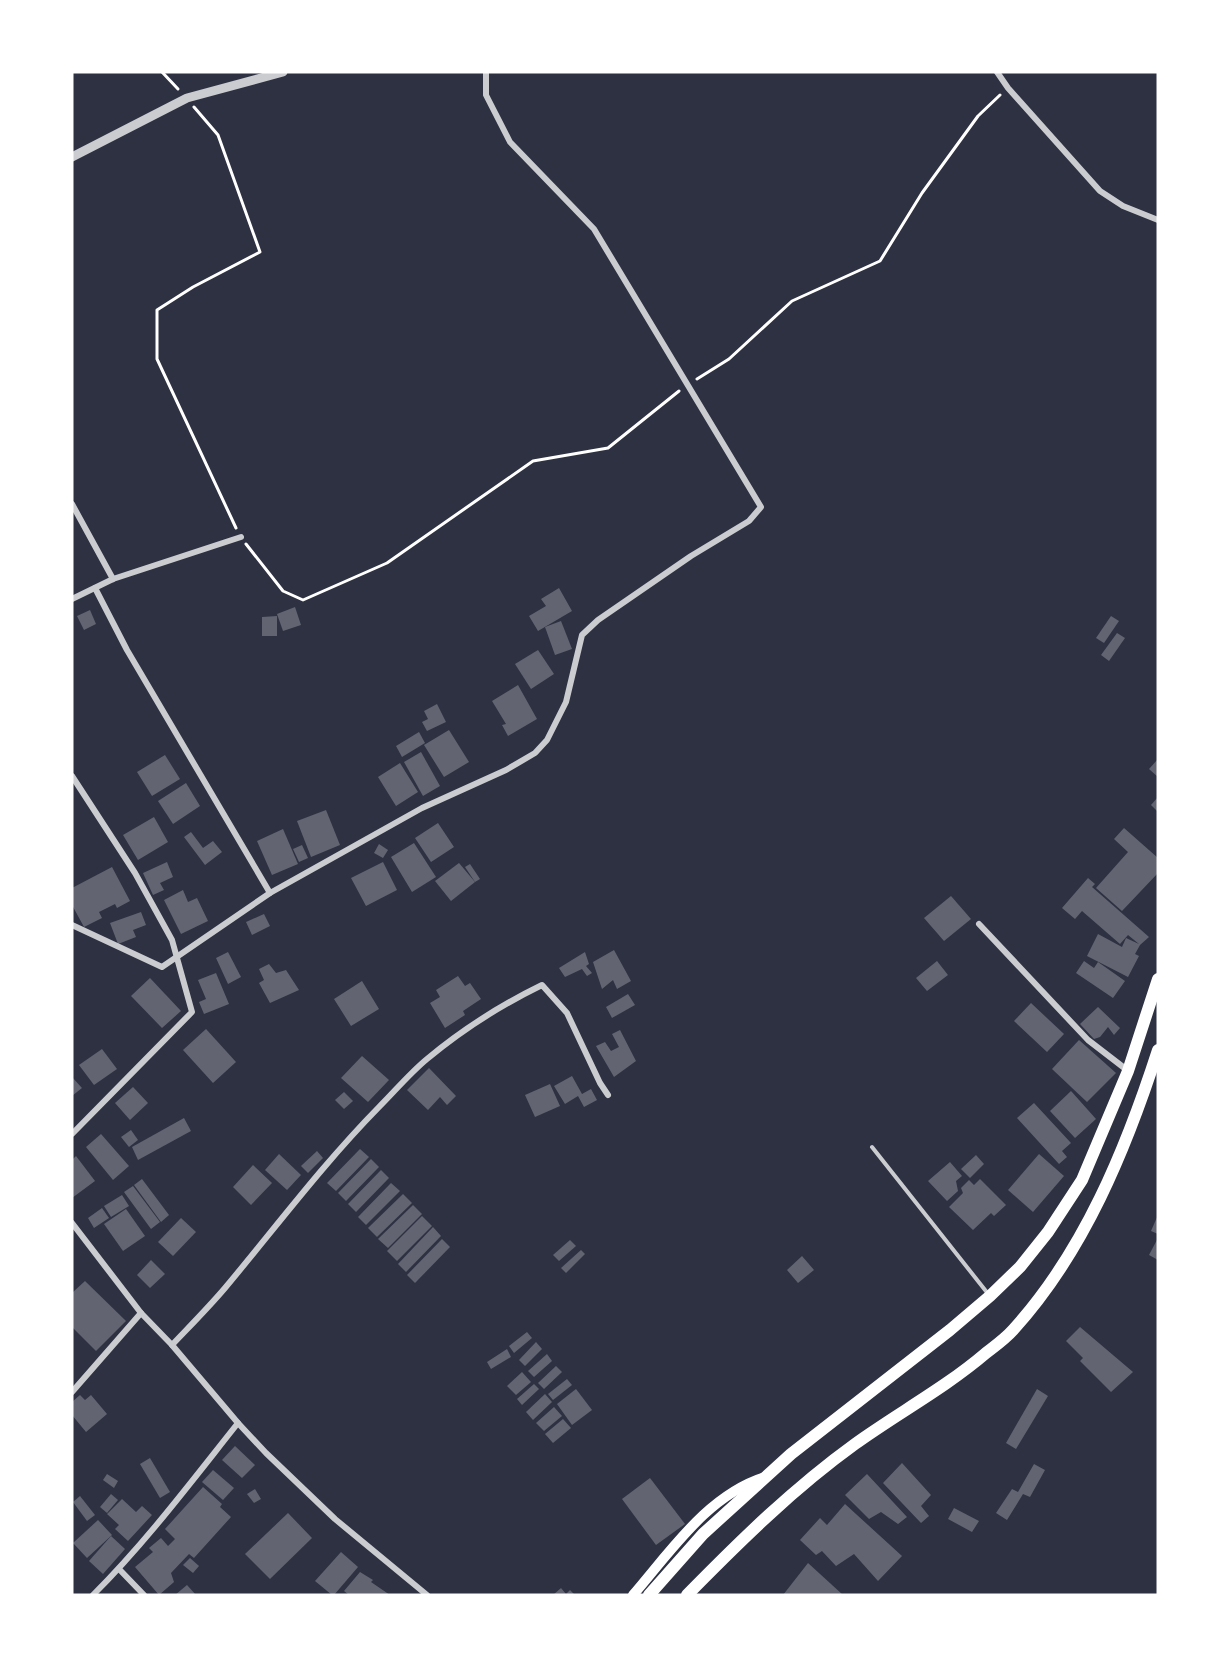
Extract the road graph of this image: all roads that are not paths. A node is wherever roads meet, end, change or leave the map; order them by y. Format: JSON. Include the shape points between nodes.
{"nodes":[{"id":1,"x":283,"y":72,"type":"edge"},
{"id":2,"x":486,"y":72,"type":"edge"},
{"id":3,"x":997,"y":72,"type":"edge"},
{"id":4,"x":72,"y":157,"type":"edge"},
{"id":5,"x":1158,"y":220,"type":"edge"},
{"id":6,"x":72,"y":504,"type":"edge"},
{"id":7,"x":241,"y":537,"type":"road end"},
{"id":8,"x":113,"y":579,"type":"junction"},
{"id":9,"x":95,"y":588,"type":"junction"},
{"id":10,"x":72,"y":599,"type":"edge"},
{"id":11,"x":72,"y":776,"type":"edge"},
{"id":12,"x":270,"y":893,"type":"junction"},
{"id":13,"x":979,"y":924,"type":"dead end"},
{"id":14,"x":72,"y":925,"type":"edge"},
{"id":15,"x":178,"y":957,"type":"junction"},
{"id":16,"x":1158,"y":979,"type":"edge"},
{"id":17,"x":1158,"y":1050,"type":"edge"},
{"id":18,"x":1128,"y":1071,"type":"junction"},
{"id":19,"x":608,"y":1095,"type":"dead end"},
{"id":20,"x":72,"y":1134,"type":"edge"},
{"id":21,"x":872,"y":1147,"type":"dead end"},
{"id":22,"x":72,"y":1223,"type":"edge"},
{"id":23,"x":990,"y":1296,"type":"junction"},
{"id":24,"x":141,"y":1313,"type":"junction"},
{"id":25,"x":172,"y":1345,"type":"junction"},
{"id":26,"x":72,"y":1392,"type":"edge"},
{"id":27,"x":238,"y":1423,"type":"junction"},
{"id":28,"x":765,"y":1477,"type":"junction"},
{"id":29,"x":119,"y":1569,"type":"junction"},
{"id":30,"x":93,"y":1595,"type":"edge"},
{"id":31,"x":144,"y":1595,"type":"edge"},
{"id":32,"x":427,"y":1595,"type":"edge"},
{"id":33,"x":633,"y":1595,"type":"edge"},
{"id":34,"x":649,"y":1595,"type":"edge"},
{"id":35,"x":687,"y":1595,"type":"edge"}],
"edges":[{"from":1,"to":4,"type":"street","via":[[187,98]]},
{"from":2,"to":12,"type":"street","via":[[486,95],[510,142],[594,229],[761,507],[748,521],[682,562],[582,635],[567,702],[547,740],[535,753],[422,808]]},
{"from":3,"to":5,"type":"street","via":[[1100,190],[1123,206]]},
{"from":6,"to":8,"type":"street"},
{"from":7,"to":8,"type":"street"},
{"from":8,"to":9,"type":"street"},
{"from":9,"to":10,"type":"street"},
{"from":9,"to":12,"type":"street","via":[[127,650]]},
{"from":11,"to":15,"type":"street","via":[[135,873]]},
{"from":12,"to":15,"type":"street"},
{"from":13,"to":18,"type":"street","via":[[1088,1040]]},
{"from":14,"to":15,"type":"street","via":[[162,968]]},
{"from":15,"to":20,"type":"street","via":[[192,1012]]},
{"from":16,"to":18,"type":"highway"},
{"from":17,"to":35,"type":"highway","via":[[1108,1181],[1080,1239],[1045,1292],[1012,1332],[972,1365],[806,1480]]},
{"from":18,"to":23,"type":"highway","via":[[1082,1180],[1048,1232]]},
{"from":19,"to":25,"type":"street","via":[[567,1013],[542,985],[510,1001],[426,1060],[366,1120]]},
{"from":21,"to":23,"type":"lane"},
{"from":22,"to":24,"type":"street"},
{"from":23,"to":28,"type":"highway"},
{"from":24,"to":25,"type":"street"},
{"from":24,"to":26,"type":"street"},
{"from":25,"to":27,"type":"street"},
{"from":27,"to":29,"type":"street"},
{"from":27,"to":32,"type":"street","via":[[335,1519]]},
{"from":28,"to":33,"type":"main road","via":[[729,1493],[690,1529]]},
{"from":28,"to":34,"type":"highway","via":[[703,1534]]},
{"from":29,"to":30,"type":"street"},
{"from":29,"to":31,"type":"street"}]}
